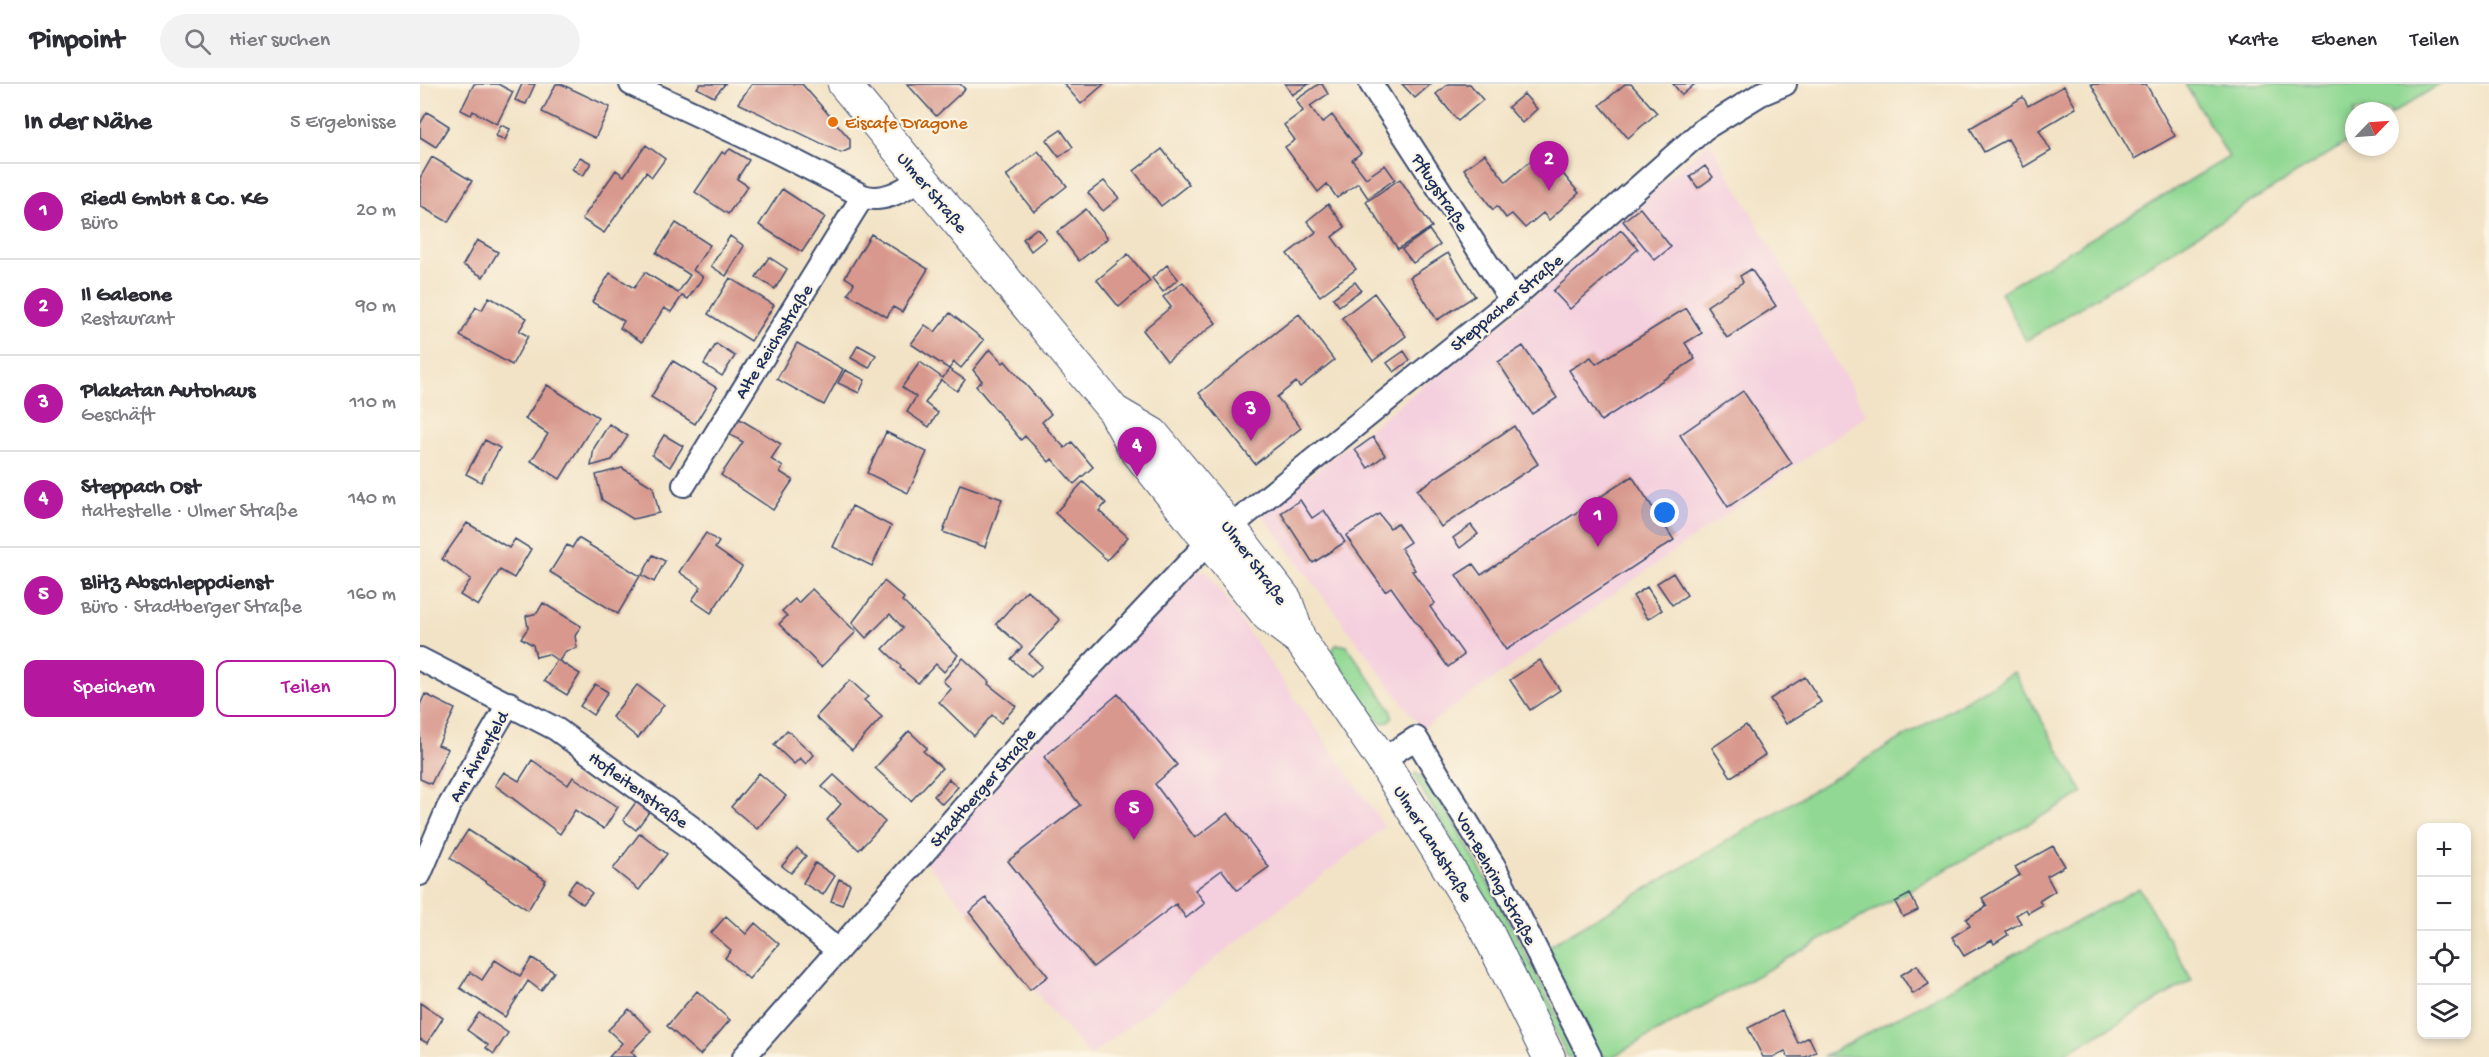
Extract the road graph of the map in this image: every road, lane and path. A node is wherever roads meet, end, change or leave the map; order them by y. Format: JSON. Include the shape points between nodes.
{"nodes":[{"id":1,"x":631,"y":84,"type":"edge"},
{"id":2,"x":844,"y":84,"type":"edge"},
{"id":3,"x":1371,"y":84,"type":"edge"},
{"id":4,"x":1785,"y":84,"type":"edge"},
{"id":5,"x":1758,"y":89,"type":"edge"},
{"id":6,"x":921,"y":179,"type":"junction"},
{"id":7,"x":863,"y":196,"type":"junction"},
{"id":8,"x":1511,"y":300,"type":"junction"},
{"id":9,"x":684,"y":485,"type":"dead end"},
{"id":10,"x":1220,"y":535,"type":"junction"},
{"id":11,"x":1300,"y":640,"type":"joint"},
{"id":12,"x":420,"y":659,"type":"edge"},
{"id":13,"x":509,"y":703,"type":"junction"},
{"id":14,"x":1382,"y":760,"type":"junction"},
{"id":15,"x":420,"y":874,"type":"edge"},
{"id":16,"x":837,"y":950,"type":"junction"},
{"id":17,"x":744,"y":1057,"type":"edge"},
{"id":18,"x":1549,"y":1057,"type":"edge"},
{"id":19,"x":1590,"y":1057,"type":"edge"}],
"edges":[{"from":1,"to":7,"type":"street"},
{"from":2,"to":6,"type":"street","name":"Ulmer Straße"},
{"from":3,"to":8,"type":"street","name":"Pflugstraße"},
{"from":4,"to":5,"type":"street","name":"Steppacher Straße"},
{"from":5,"to":8,"type":"street","name":"Steppacher Straße","via":[[1704,129]]},
{"from":6,"to":7,"type":"street","via":[[891,196]]},
{"from":6,"to":10,"type":"street","name":"Ulmer Straße","via":[[1114,411],[1134,448]]},
{"from":7,"to":9,"type":"street","name":"Alte Reichsstraße"},
{"from":8,"to":10,"type":"street","name":"Steppacher Straße"},
{"from":10,"to":11,"type":"street","name":"Ulmer Straße","via":[[1268,616]]},
{"from":10,"to":16,"type":"street","name":"Stadtberger Straße","via":[[1198,553],[1046,714]]},
{"from":11,"to":14,"type":"street","name":"Ulmer Landstraße"},
{"from":12,"to":13,"type":"street","name":"Hofleitenstraße"},
{"from":13,"to":15,"type":"street","name":"Am Ährenfeld","via":[[448,808]]},
{"from":13,"to":16,"type":"street","name":"Hofleitenstraße","via":[[556,729],[662,805]]},
{"from":14,"to":18,"type":"street","name":"Ulmer Landstraße","via":[[1486,929]]},
{"from":14,"to":19,"type":"street","name":"Von-Behring-Straße","via":[[1416,738],[1494,866]]},
{"from":16,"to":17,"type":"street","name":"Stadtberger Straße"}]}
